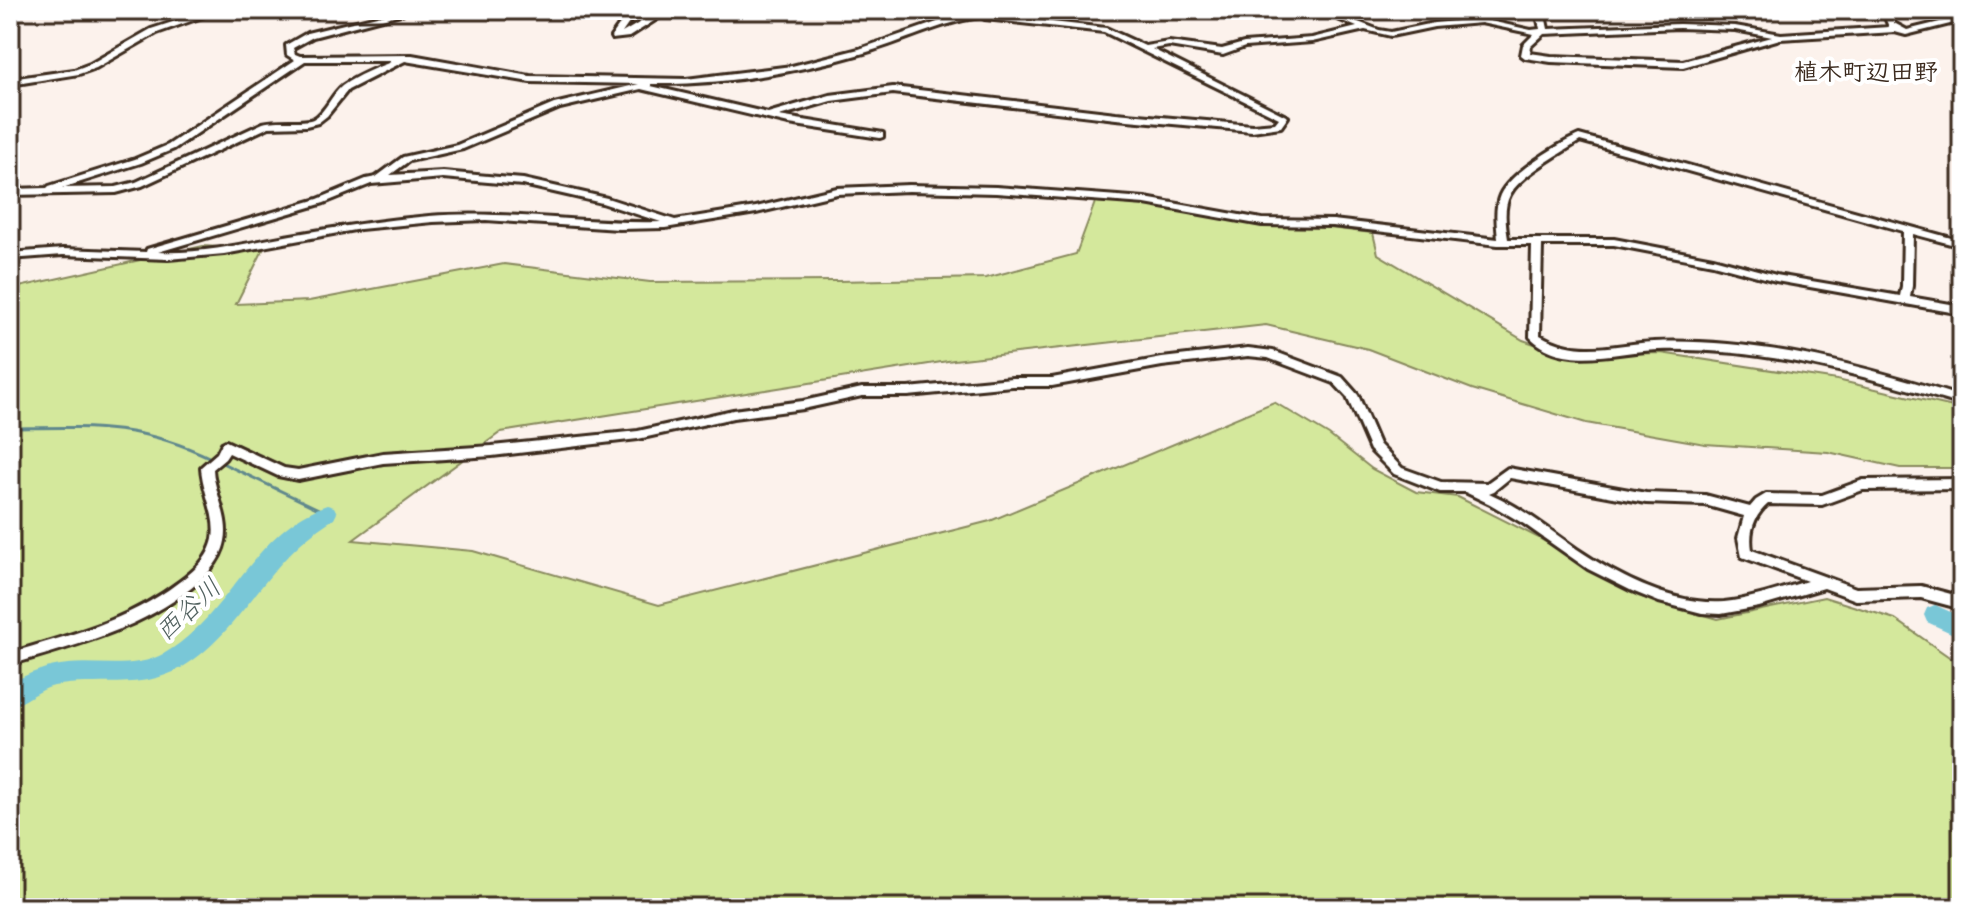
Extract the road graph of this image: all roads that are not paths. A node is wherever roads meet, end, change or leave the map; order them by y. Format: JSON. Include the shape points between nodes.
{"nodes":[{"id":1,"x":218,"y":10,"type":"edge"},
{"id":2,"x":412,"y":10,"type":"edge"},
{"id":3,"x":634,"y":10,"type":"edge"},
{"id":4,"x":667,"y":10,"type":"edge"},
{"id":5,"x":932,"y":10,"type":"edge"},
{"id":6,"x":1007,"y":10,"type":"edge"},
{"id":7,"x":1320,"y":10,"type":"edge"},
{"id":8,"x":1540,"y":10,"type":"edge"},
{"id":9,"x":1886,"y":10,"type":"edge"},
{"id":10,"x":1908,"y":10,"type":"edge"},
{"id":11,"x":974,"y":15,"type":"junction"},
{"id":12,"x":953,"y":19,"type":"junction"},
{"id":13,"x":1961,"y":19,"type":"edge"},
{"id":14,"x":1365,"y":28,"type":"junction"},
{"id":15,"x":1896,"y":29,"type":"junction"},
{"id":16,"x":1542,"y":32,"type":"junction"},
{"id":17,"x":1782,"y":37,"type":"junction"},
{"id":18,"x":1145,"y":48,"type":"junction"},
{"id":19,"x":405,"y":58,"type":"junction"},
{"id":20,"x":303,"y":59,"type":"junction"},
{"id":21,"x":10,"y":82,"type":"edge"},
{"id":22,"x":658,"y":82,"type":"junction"},
{"id":23,"x":640,"y":86,"type":"junction"},
{"id":24,"x":769,"y":116,"type":"junction"},
{"id":25,"x":880,"y":135,"type":"dead end"},
{"id":26,"x":376,"y":180,"type":"junction"},
{"id":27,"x":10,"y":192,"type":"edge"},
{"id":28,"x":42,"y":192,"type":"junction"},
{"id":29,"x":674,"y":224,"type":"junction"},
{"id":30,"x":1908,"y":230,"type":"junction"},
{"id":31,"x":1503,"y":242,"type":"junction"},
{"id":32,"x":1537,"y":242,"type":"junction"},
{"id":33,"x":1962,"y":244,"type":"edge"},
{"id":34,"x":134,"y":255,"type":"junction"},
{"id":35,"x":10,"y":256,"type":"edge"},
{"id":36,"x":1904,"y":299,"type":"junction"},
{"id":37,"x":1962,"y":310,"type":"edge"},
{"id":38,"x":1962,"y":401,"type":"edge"},
{"id":39,"x":1962,"y":484,"type":"edge"},
{"id":40,"x":1459,"y":488,"type":"junction"},
{"id":41,"x":1753,"y":513,"type":"junction"},
{"id":42,"x":1822,"y":583,"type":"junction"},
{"id":43,"x":1962,"y":603,"type":"edge"},
{"id":44,"x":10,"y":659,"type":"edge"}],
"edges":[{"from":1,"to":21,"type":"street","via":[[154,31],[76,72]]},
{"from":2,"to":20,"type":"street","via":[[310,35],[289,47],[291,55]]},
{"from":3,"to":4,"type":"street","via":[[615,37]]},
{"from":5,"to":12,"type":"street"},
{"from":6,"to":11,"type":"street"},
{"from":7,"to":14,"type":"street"},
{"from":8,"to":16,"type":"street"},
{"from":9,"to":15,"type":"street"},
{"from":10,"to":13,"type":"street"},
{"from":11,"to":12,"type":"street"},
{"from":11,"to":18,"type":"street","via":[[1106,30]]},
{"from":12,"to":22,"type":"street","via":[[792,69]]},
{"from":13,"to":15,"type":"street","via":[[1906,33]]},
{"from":14,"to":16,"type":"street","via":[[1391,34],[1481,21]]},
{"from":14,"to":18,"type":"street","via":[[1223,52],[1169,44]]},
{"from":15,"to":17,"type":"street"},
{"from":16,"to":17,"type":"street","via":[[1743,28]]},
{"from":16,"to":17,"type":"street","via":[[1527,45],[1525,55],[1672,64]]},
{"from":18,"to":24,"type":"street","via":[[1284,117],[1278,125],[1252,128],[893,90],[830,98]]},
{"from":19,"to":20,"type":"street"},
{"from":19,"to":22,"type":"street","via":[[530,79]]},
{"from":19,"to":28,"type":"street","via":[[343,89],[327,113],[307,124],[287,120],[266,125],[127,187]]},
{"from":20,"to":28,"type":"street","via":[[171,147]]},
{"from":22,"to":23,"type":"street"},
{"from":23,"to":24,"type":"street"},
{"from":23,"to":26,"type":"street","via":[[557,106],[460,147],[406,159]]},
{"from":24,"to":25,"type":"street"},
{"from":26,"to":29,"type":"street","via":[[443,175],[523,182],[618,203]]},
{"from":26,"to":34,"type":"street","via":[[307,206]]},
{"from":27,"to":28,"type":"street"},
{"from":29,"to":31,"type":"street","via":[[837,191],[909,188],[1145,201],[1247,220],[1364,226]]},
{"from":29,"to":34,"type":"street","via":[[433,219],[224,251]]},
{"from":30,"to":31,"type":"street","via":[[1579,138],[1507,191]]},
{"from":30,"to":33,"type":"street"},
{"from":30,"to":36,"type":"street"},
{"from":31,"to":32,"type":"street"},
{"from":32,"to":36,"type":"street","via":[[1626,244],[1776,278]]},
{"from":32,"to":38,"type":"street","via":[[1535,337],[1549,346],[1595,355],[1655,346],[1720,348],[1811,361]]},
{"from":34,"to":35,"type":"street"},
{"from":36,"to":37,"type":"street"},
{"from":39,"to":41,"type":"street","via":[[1863,485],[1822,500],[1766,499]]},
{"from":40,"to":41,"type":"street","via":[[1490,488],[1508,473],[1646,498],[1705,500]]},
{"from":40,"to":42,"type":"street","via":[[1503,504],[1618,579],[1690,604],[1720,608]]},
{"from":40,"to":44,"type":"street","via":[[1422,482],[1383,459],[1352,395],[1338,380],[1269,354],[1248,352],[1052,382],[862,392],[638,435],[383,458],[298,475],[282,473],[226,446],[207,467],[220,533],[203,571],[144,615],[117,628]]},
{"from":41,"to":42,"type":"street","via":[[1743,531],[1747,553]]},
{"from":42,"to":43,"type":"street","via":[[1856,594],[1921,592]]}]}
